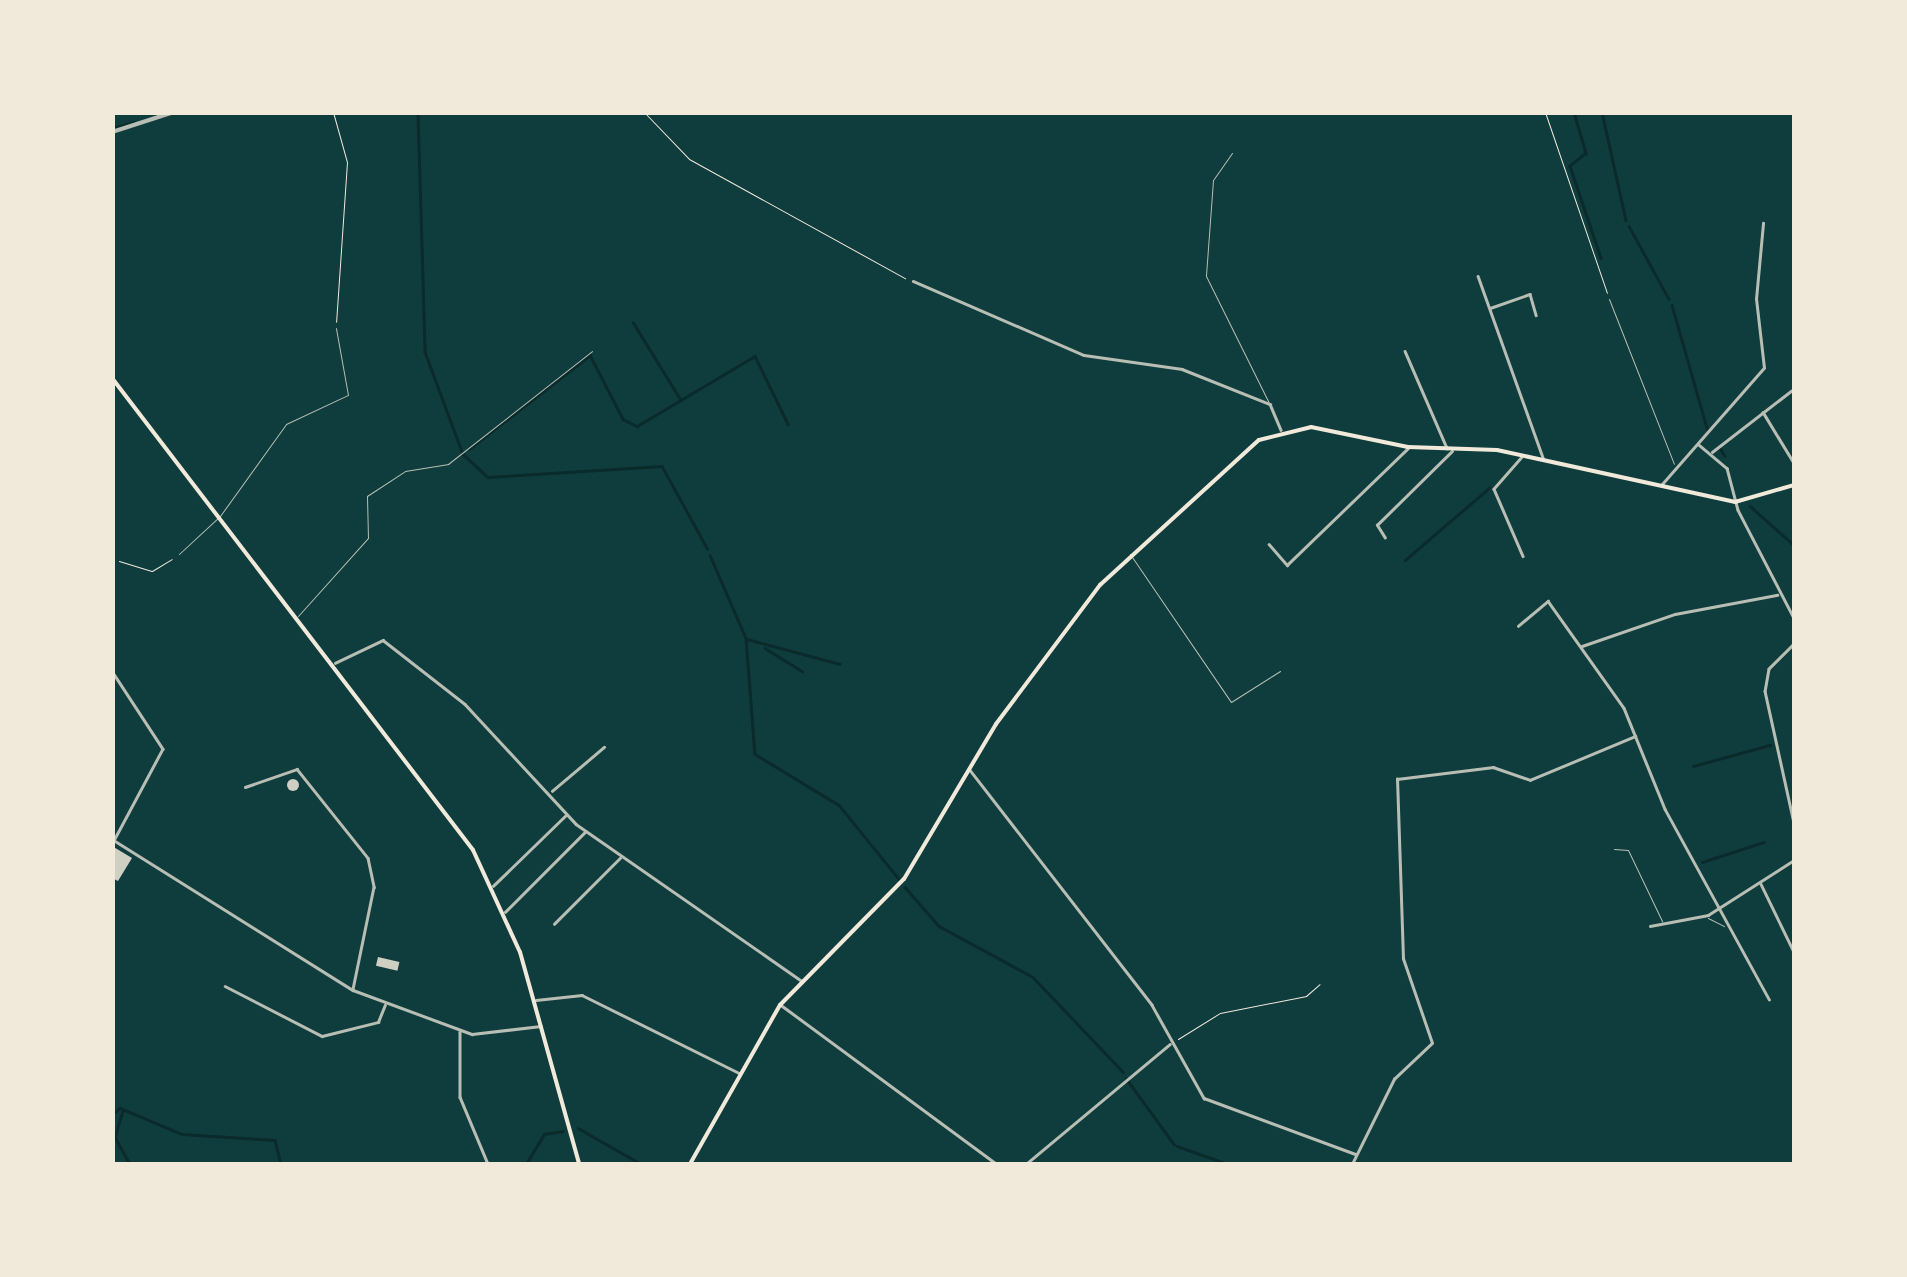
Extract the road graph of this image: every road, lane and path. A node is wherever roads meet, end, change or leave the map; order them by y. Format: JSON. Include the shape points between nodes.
{"nodes":[{"id":1,"x":174,"y":112,"type":"edge"},
{"id":2,"x":333,"y":112,"type":"edge"},
{"id":3,"x":644,"y":112,"type":"edge"},
{"id":4,"x":1545,"y":112,"type":"edge"},
{"id":5,"x":112,"y":132,"type":"edge"},
{"id":6,"x":1232,"y":154,"type":"dead end"},
{"id":7,"x":1763,"y":223,"type":"dead end"},
{"id":8,"x":1478,"y":276,"type":"dead end"},
{"id":9,"x":913,"y":282,"type":"joint"},
{"id":10,"x":1609,"y":299,"type":"joint"},
{"id":11,"x":1489,"y":309,"type":"junction"},
{"id":12,"x":1536,"y":314,"type":"dead end"},
{"id":13,"x":336,"y":328,"type":"joint"},
{"id":14,"x":592,"y":351,"type":"dead end"},
{"id":15,"x":1405,"y":352,"type":"dead end"},
{"id":16,"x":112,"y":378,"type":"edge"},
{"id":17,"x":1791,"y":391,"type":"dead end"},
{"id":18,"x":1270,"y":404,"type":"junction"},
{"id":19,"x":1762,"y":410,"type":"junction"},
{"id":20,"x":1280,"y":430,"type":"junction"},
{"id":21,"x":1696,"y":443,"type":"junction"},
{"id":22,"x":1408,"y":447,"type":"junction"},
{"id":23,"x":1450,"y":450,"type":"junction"},
{"id":24,"x":1711,"y":453,"type":"junction"},
{"id":25,"x":1524,"y":455,"type":"junction"},
{"id":26,"x":1543,"y":459,"type":"junction"},
{"id":27,"x":1794,"y":463,"type":"edge"},
{"id":28,"x":1676,"y":467,"type":"junction"},
{"id":29,"x":1794,"y":485,"type":"edge"},
{"id":30,"x":1662,"y":486,"type":"junction"},
{"id":31,"x":1735,"y":502,"type":"junction"},
{"id":32,"x":220,"y":516,"type":"junction"},
{"id":33,"x":1385,"y":538,"type":"dead end"},
{"id":34,"x":1269,"y":544,"type":"dead end"},
{"id":35,"x":178,"y":554,"type":"joint"},
{"id":36,"x":1130,"y":554,"type":"junction"},
{"id":37,"x":1524,"y":556,"type":"dead end"},
{"id":38,"x":113,"y":563,"type":"edge"},
{"id":39,"x":1778,"y":594,"type":"junction"},
{"id":40,"x":298,"y":616,"type":"junction"},
{"id":41,"x":1794,"y":618,"type":"edge"},
{"id":42,"x":1518,"y":626,"type":"dead end"},
{"id":43,"x":1794,"y":644,"type":"edge"},
{"id":44,"x":1581,"y":646,"type":"junction"},
{"id":45,"x":335,"y":663,"type":"junction"},
{"id":46,"x":1280,"y":671,"type":"dead end"},
{"id":47,"x":112,"y":672,"type":"edge"},
{"id":48,"x":1636,"y":736,"type":"junction"},
{"id":49,"x":604,"y":747,"type":"dead end"},
{"id":50,"x":970,"y":770,"type":"junction"},
{"id":51,"x":245,"y":787,"type":"dead end"},
{"id":52,"x":551,"y":792,"type":"junction"},
{"id":53,"x":567,"y":814,"type":"junction"},
{"id":54,"x":1794,"y":823,"type":"edge"},
{"id":55,"x":586,"y":831,"type":"junction"},
{"id":56,"x":114,"y":839,"type":"edge"},
{"id":57,"x":1614,"y":850,"type":"dead end"},
{"id":58,"x":622,"y":857,"type":"junction"},
{"id":59,"x":1794,"y":860,"type":"edge"},
{"id":60,"x":1760,"y":883,"type":"junction"},
{"id":61,"x":493,"y":886,"type":"junction"},
{"id":62,"x":1724,"y":906,"type":"junction"},
{"id":63,"x":505,"y":912,"type":"junction"},
{"id":64,"x":1708,"y":914,"type":"junction"},
{"id":65,"x":1733,"y":922,"type":"junction"},
{"id":66,"x":1670,"y":923,"type":"junction"},
{"id":67,"x":554,"y":924,"type":"dead end"},
{"id":68,"x":1650,"y":926,"type":"dead end"},
{"id":69,"x":1794,"y":952,"type":"edge"},
{"id":70,"x":802,"y":980,"type":"junction"},
{"id":71,"x":1320,"y":984,"type":"dead end"},
{"id":72,"x":225,"y":986,"type":"dead end"},
{"id":73,"x":353,"y":990,"type":"junction"},
{"id":74,"x":1769,"y":999,"type":"dead end"},
{"id":75,"x":535,"y":1000,"type":"junction"},
{"id":76,"x":386,"y":1004,"type":"junction"},
{"id":77,"x":780,"y":1004,"type":"junction"},
{"id":78,"x":542,"y":1026,"type":"junction"},
{"id":79,"x":460,"y":1031,"type":"junction"},
{"id":80,"x":1172,"y":1042,"type":"junction"},
{"id":81,"x":740,"y":1074,"type":"junction"},
{"id":82,"x":1356,"y":1155,"type":"junction"},
{"id":83,"x":488,"y":1164,"type":"edge"},
{"id":84,"x":580,"y":1164,"type":"edge"},
{"id":85,"x":690,"y":1164,"type":"edge"},
{"id":86,"x":997,"y":1164,"type":"edge"},
{"id":87,"x":1026,"y":1164,"type":"edge"},
{"id":88,"x":1352,"y":1164,"type":"edge"}],
"edges":[{"from":1,"to":5,"type":"street"},
{"from":2,"to":13,"type":"path","via":[[347,162]]},
{"from":3,"to":9,"type":"path","via":[[689,159]]},
{"from":4,"to":10,"type":"path"},
{"from":6,"to":18,"type":"lane","via":[[1213,180],[1206,276]]},
{"from":7,"to":21,"type":"street","via":[[1756,299],[1767,359]]},
{"from":8,"to":11,"type":"street"},
{"from":9,"to":18,"type":"street","via":[[1084,354],[1182,370]]},
{"from":10,"to":28,"type":"lane"},
{"from":11,"to":12,"type":"street","via":[[1530,294]]},
{"from":11,"to":26,"type":"street"},
{"from":13,"to":32,"type":"lane","via":[[348,395],[286,424]]},
{"from":14,"to":40,"type":"lane","via":[[462,453],[405,471],[368,496],[368,538]]},
{"from":15,"to":23,"type":"street"},
{"from":16,"to":32,"type":"main road"},
{"from":17,"to":19,"type":"street"},
{"from":18,"to":20,"type":"street"},
{"from":19,"to":24,"type":"street"},
{"from":19,"to":27,"type":"street"},
{"from":20,"to":22,"type":"main road","via":[[1310,427]]},
{"from":20,"to":36,"type":"main road","via":[[1248,447]]},
{"from":21,"to":24,"type":"street"},
{"from":21,"to":28,"type":"street"},
{"from":22,"to":23,"type":"main road"},
{"from":22,"to":34,"type":"street","via":[[1286,565]]},
{"from":23,"to":25,"type":"main road"},
{"from":23,"to":33,"type":"street","via":[[1377,525]]},
{"from":24,"to":31,"type":"street","via":[[1727,468]]},
{"from":25,"to":26,"type":"main road"},
{"from":25,"to":37,"type":"street","via":[[1494,489]]},
{"from":26,"to":30,"type":"main road"},
{"from":28,"to":30,"type":"street"},
{"from":29,"to":31,"type":"main road"},
{"from":30,"to":31,"type":"main road"},
{"from":31,"to":39,"type":"street"},
{"from":32,"to":35,"type":"lane"},
{"from":32,"to":40,"type":"main road"},
{"from":35,"to":38,"type":"path","via":[[152,571]]},
{"from":36,"to":46,"type":"lane","via":[[1233,703]]},
{"from":36,"to":50,"type":"main road"},
{"from":39,"to":41,"type":"street"},
{"from":39,"to":44,"type":"street","via":[[1675,614]]},
{"from":40,"to":45,"type":"main road"},
{"from":42,"to":44,"type":"street","via":[[1546,599]]},
{"from":43,"to":54,"type":"street","via":[[1769,669],[1765,691]]},
{"from":44,"to":48,"type":"street"},
{"from":45,"to":52,"type":"street","via":[[383,640],[465,704]]},
{"from":45,"to":61,"type":"main road"},
{"from":47,"to":56,"type":"street","via":[[163,749]]},
{"from":48,"to":62,"type":"street","via":[[1665,809]]},
{"from":48,"to":82,"type":"street","via":[[1530,780],[1493,767],[1396,779],[1403,960],[1432,1042],[1394,1079]]},
{"from":49,"to":52,"type":"street"},
{"from":50,"to":70,"type":"main road","via":[[904,879]]},
{"from":50,"to":80,"type":"street","via":[[1078,902]]},
{"from":51,"to":73,"type":"street","via":[[297,769],[368,858],[373,894]]},
{"from":52,"to":53,"type":"street"},
{"from":53,"to":55,"type":"street"},
{"from":53,"to":61,"type":"street"},
{"from":55,"to":58,"type":"street"},
{"from":55,"to":63,"type":"street"},
{"from":56,"to":73,"type":"street"},
{"from":57,"to":66,"type":"lane","via":[[1628,850],[1653,911]]},
{"from":58,"to":67,"type":"street"},
{"from":58,"to":70,"type":"street"},
{"from":59,"to":60,"type":"street"},
{"from":60,"to":62,"type":"street"},
{"from":60,"to":69,"type":"street"},
{"from":61,"to":63,"type":"main road"},
{"from":62,"to":64,"type":"street"},
{"from":62,"to":65,"type":"street"},
{"from":63,"to":75,"type":"main road"},
{"from":64,"to":65,"type":"lane","via":[[1712,927]]},
{"from":64,"to":66,"type":"street"},
{"from":65,"to":74,"type":"street"},
{"from":66,"to":68,"type":"street"},
{"from":70,"to":77,"type":"main road"},
{"from":71,"to":80,"type":"path","via":[[1306,996],[1220,1013]]},
{"from":72,"to":76,"type":"street","via":[[322,1036],[378,1022]]},
{"from":73,"to":76,"type":"street"},
{"from":75,"to":78,"type":"main road"},
{"from":75,"to":81,"type":"street","via":[[582,996]]},
{"from":76,"to":79,"type":"street"},
{"from":77,"to":81,"type":"main road"},
{"from":77,"to":86,"type":"street"},
{"from":78,"to":79,"type":"street"},
{"from":78,"to":84,"type":"main road"},
{"from":79,"to":83,"type":"street","via":[[460,1097]]},
{"from":80,"to":82,"type":"street","via":[[1204,1098]]},
{"from":80,"to":87,"type":"street"},
{"from":81,"to":85,"type":"main road"},
{"from":82,"to":88,"type":"street"}]}
